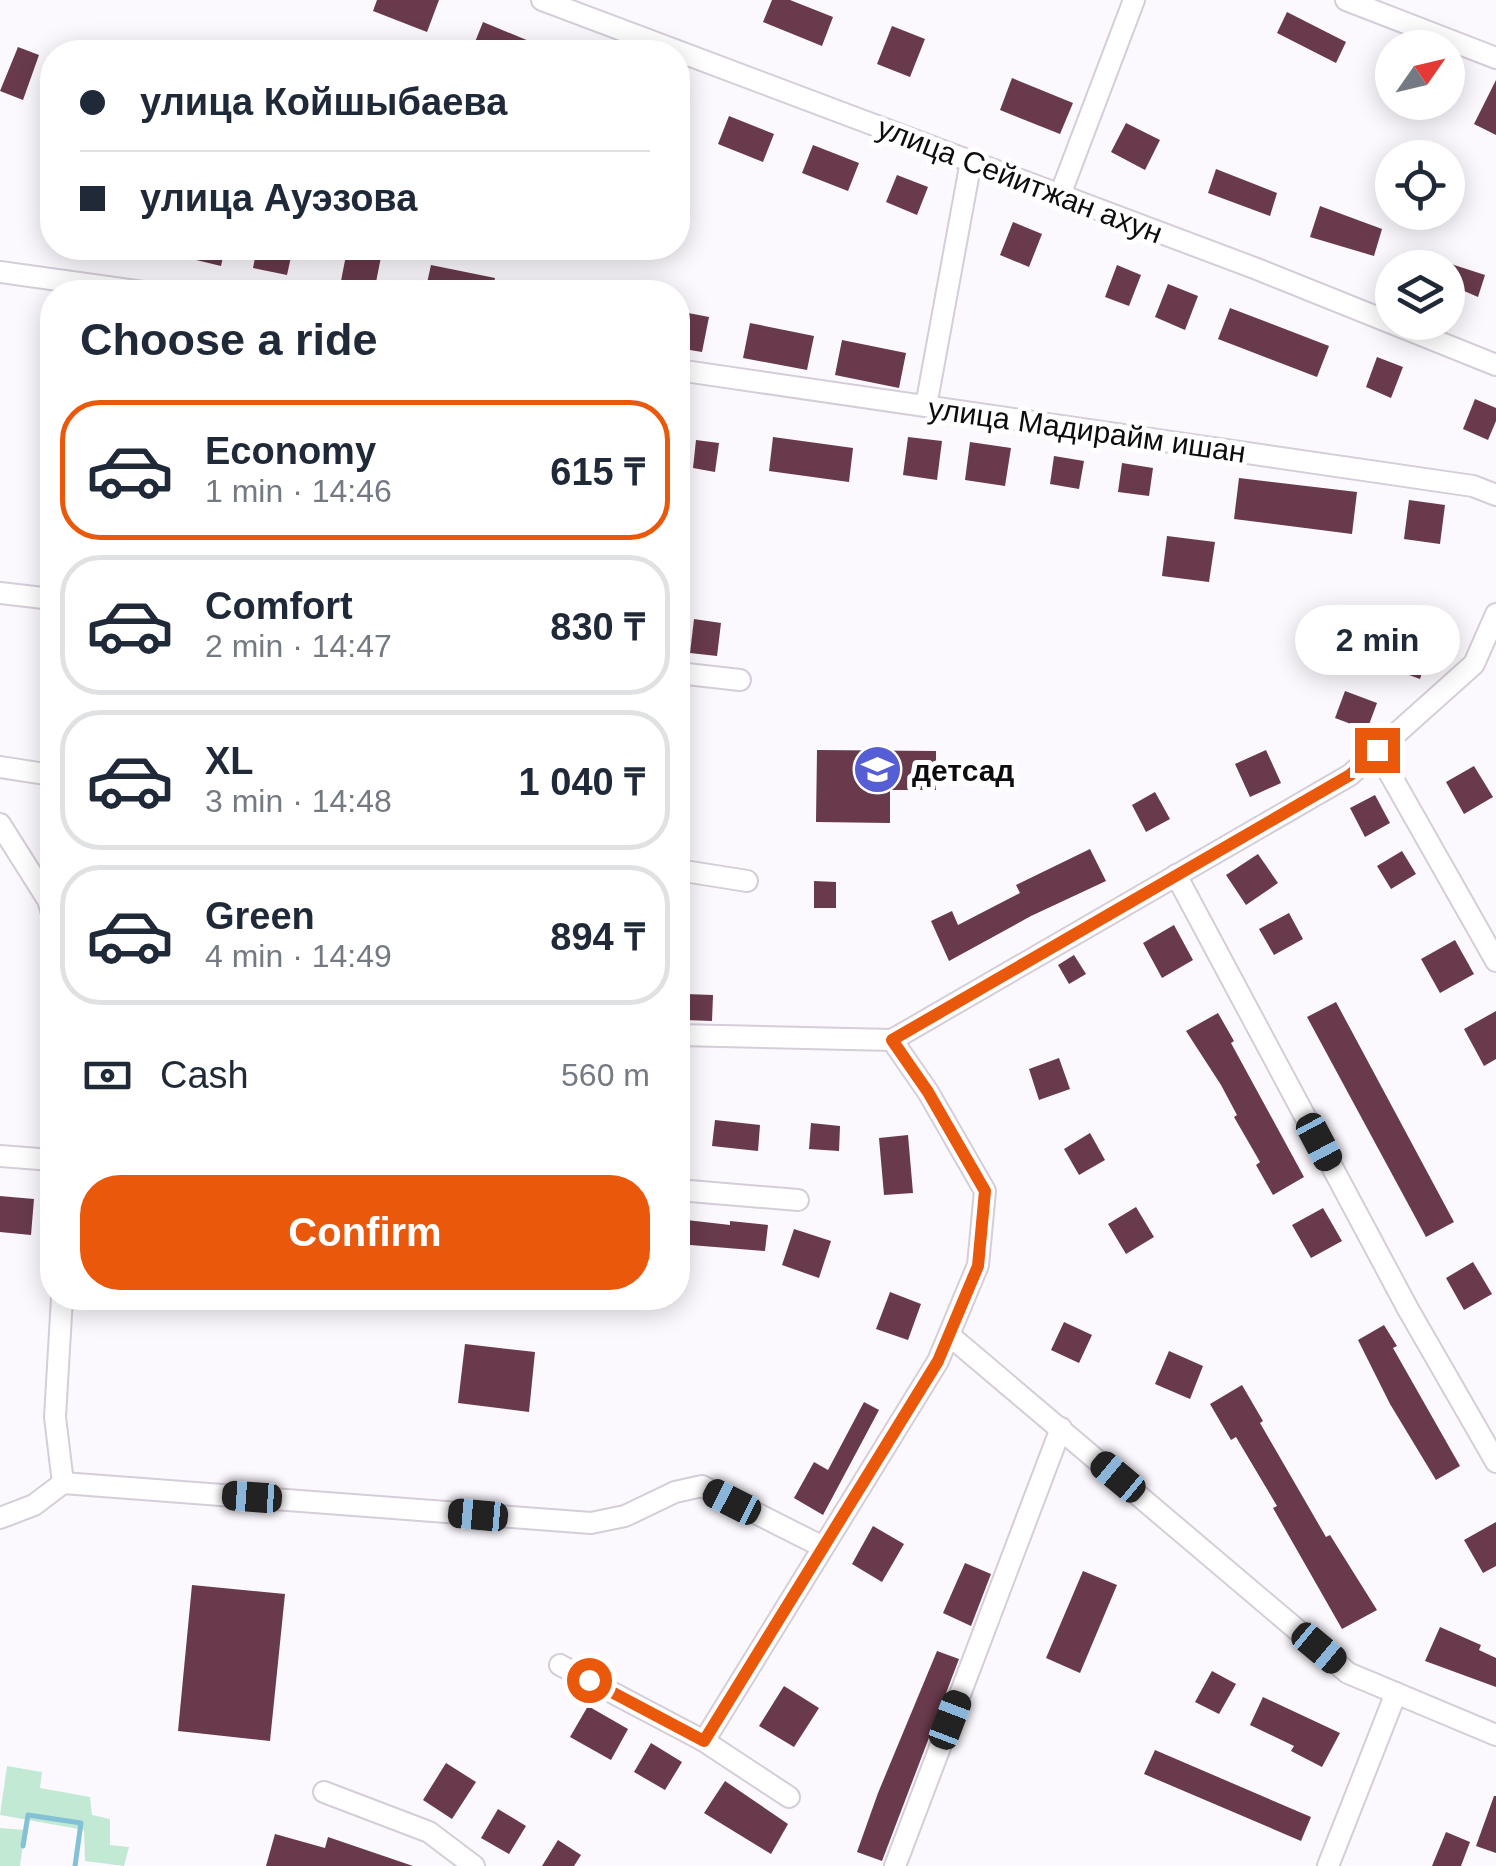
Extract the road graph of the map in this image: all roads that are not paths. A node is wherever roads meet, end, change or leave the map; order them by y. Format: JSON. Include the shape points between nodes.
{"nodes":[{"id":1,"x":542,"y":0,"type":"edge"},
{"id":2,"x":1134,"y":0,"type":"edge"},
{"id":3,"x":1346,"y":0,"type":"edge"},
{"id":4,"x":648,"y":40,"type":"edge"},
{"id":5,"x":690,"y":56,"type":"edge"},
{"id":6,"x":1496,"y":58,"type":"edge"},
{"id":7,"x":971,"y":162,"type":"junction"},
{"id":8,"x":1060,"y":195,"type":"junction"},
{"id":9,"x":0,"y":272,"type":"edge"},
{"id":10,"x":57,"y":280,"type":"edge"},
{"id":11,"x":1496,"y":365,"type":"edge"},
{"id":12,"x":690,"y":372,"type":"edge"},
{"id":13,"x":926,"y":406,"type":"junction"},
{"id":14,"x":1496,"y":494,"type":"edge"},
{"id":15,"x":0,"y":593,"type":"edge"},
{"id":16,"x":40,"y":598,"type":"edge"},
{"id":17,"x":1496,"y":614,"type":"edge"},
{"id":18,"x":690,"y":674,"type":"edge"},
{"id":19,"x":740,"y":680,"type":"dead end"},
{"id":20,"x":1377,"y":750,"type":"junction"},
{"id":21,"x":0,"y":766,"type":"edge"},
{"id":22,"x":40,"y":773,"type":"edge"},
{"id":23,"x":0,"y":824,"type":"edge"},
{"id":24,"x":690,"y":872,"type":"edge"},
{"id":25,"x":1176,"y":876,"type":"junction"},
{"id":26,"x":747,"y":881,"type":"dead end"},
{"id":27,"x":40,"y":887,"type":"edge"},
{"id":28,"x":1496,"y":961,"type":"edge"},
{"id":29,"x":690,"y":1034,"type":"edge"},
{"id":30,"x":892,"y":1040,"type":"junction"},
{"id":31,"x":0,"y":1156,"type":"edge"},
{"id":32,"x":40,"y":1159,"type":"edge"},
{"id":33,"x":690,"y":1190,"type":"edge"},
{"id":34,"x":798,"y":1200,"type":"dead end"},
{"id":35,"x":61,"y":1310,"type":"edge"},
{"id":36,"x":949,"y":1335,"type":"junction"},
{"id":37,"x":1061,"y":1428,"type":"junction"},
{"id":38,"x":1496,"y":1462,"type":"edge"},
{"id":39,"x":63,"y":1483,"type":"junction"},
{"id":40,"x":0,"y":1518,"type":"edge"},
{"id":41,"x":824,"y":1547,"type":"junction"},
{"id":42,"x":560,"y":1665,"type":"dead end"},
{"id":43,"x":1396,"y":1693,"type":"junction"},
{"id":44,"x":1496,"y":1735,"type":"edge"},
{"id":45,"x":704,"y":1741,"type":"junction"},
{"id":46,"x":324,"y":1792,"type":"dead end"},
{"id":47,"x":789,"y":1797,"type":"dead end"},
{"id":48,"x":474,"y":1866,"type":"edge"},
{"id":49,"x":895,"y":1866,"type":"edge"},
{"id":50,"x":1328,"y":1866,"type":"edge"}],
"edges":[{"from":1,"to":4,"type":"street","name":"улица Сейитжан ахун"},
{"from":2,"to":8,"type":"street"},
{"from":3,"to":6,"type":"street"},
{"from":5,"to":7,"type":"street","name":"улица Сейитжан ахун"},
{"from":7,"to":8,"type":"street","name":"улица Сейитжан ахун"},
{"from":7,"to":13,"type":"street"},
{"from":8,"to":11,"type":"street","name":"улица Сейитжан ахун"},
{"from":9,"to":10,"type":"street"},
{"from":12,"to":13,"type":"street","name":"улица Мадирайм ишан"},
{"from":13,"to":14,"type":"street","name":"улица Мадирайм ишан"},
{"from":15,"to":16,"type":"street"},
{"from":17,"to":20,"type":"street","via":[[1474,664]]},
{"from":18,"to":19,"type":"street"},
{"from":20,"to":25,"type":"street","via":[[1350,775]]},
{"from":20,"to":28,"type":"street"},
{"from":21,"to":22,"type":"street"},
{"from":23,"to":27,"type":"street"},
{"from":24,"to":26,"type":"street"},
{"from":25,"to":30,"type":"street"},
{"from":25,"to":38,"type":"street"},
{"from":29,"to":30,"type":"street"},
{"from":30,"to":36,"type":"street","via":[[985,1191],[978,1266]]},
{"from":31,"to":32,"type":"street"},
{"from":33,"to":34,"type":"street"},
{"from":35,"to":39,"type":"street","via":[[55,1417]]},
{"from":36,"to":37,"type":"street"},
{"from":36,"to":41,"type":"street"},
{"from":37,"to":43,"type":"street","via":[[1348,1673]]},
{"from":37,"to":49,"type":"street"},
{"from":39,"to":40,"type":"street","via":[[34,1506]]},
{"from":39,"to":41,"type":"street","via":[[591,1524],[702,1486]]},
{"from":41,"to":45,"type":"street"},
{"from":42,"to":45,"type":"street"},
{"from":43,"to":44,"type":"street"},
{"from":43,"to":50,"type":"street"},
{"from":45,"to":47,"type":"street"},
{"from":46,"to":48,"type":"street","via":[[429,1832]]}]}
